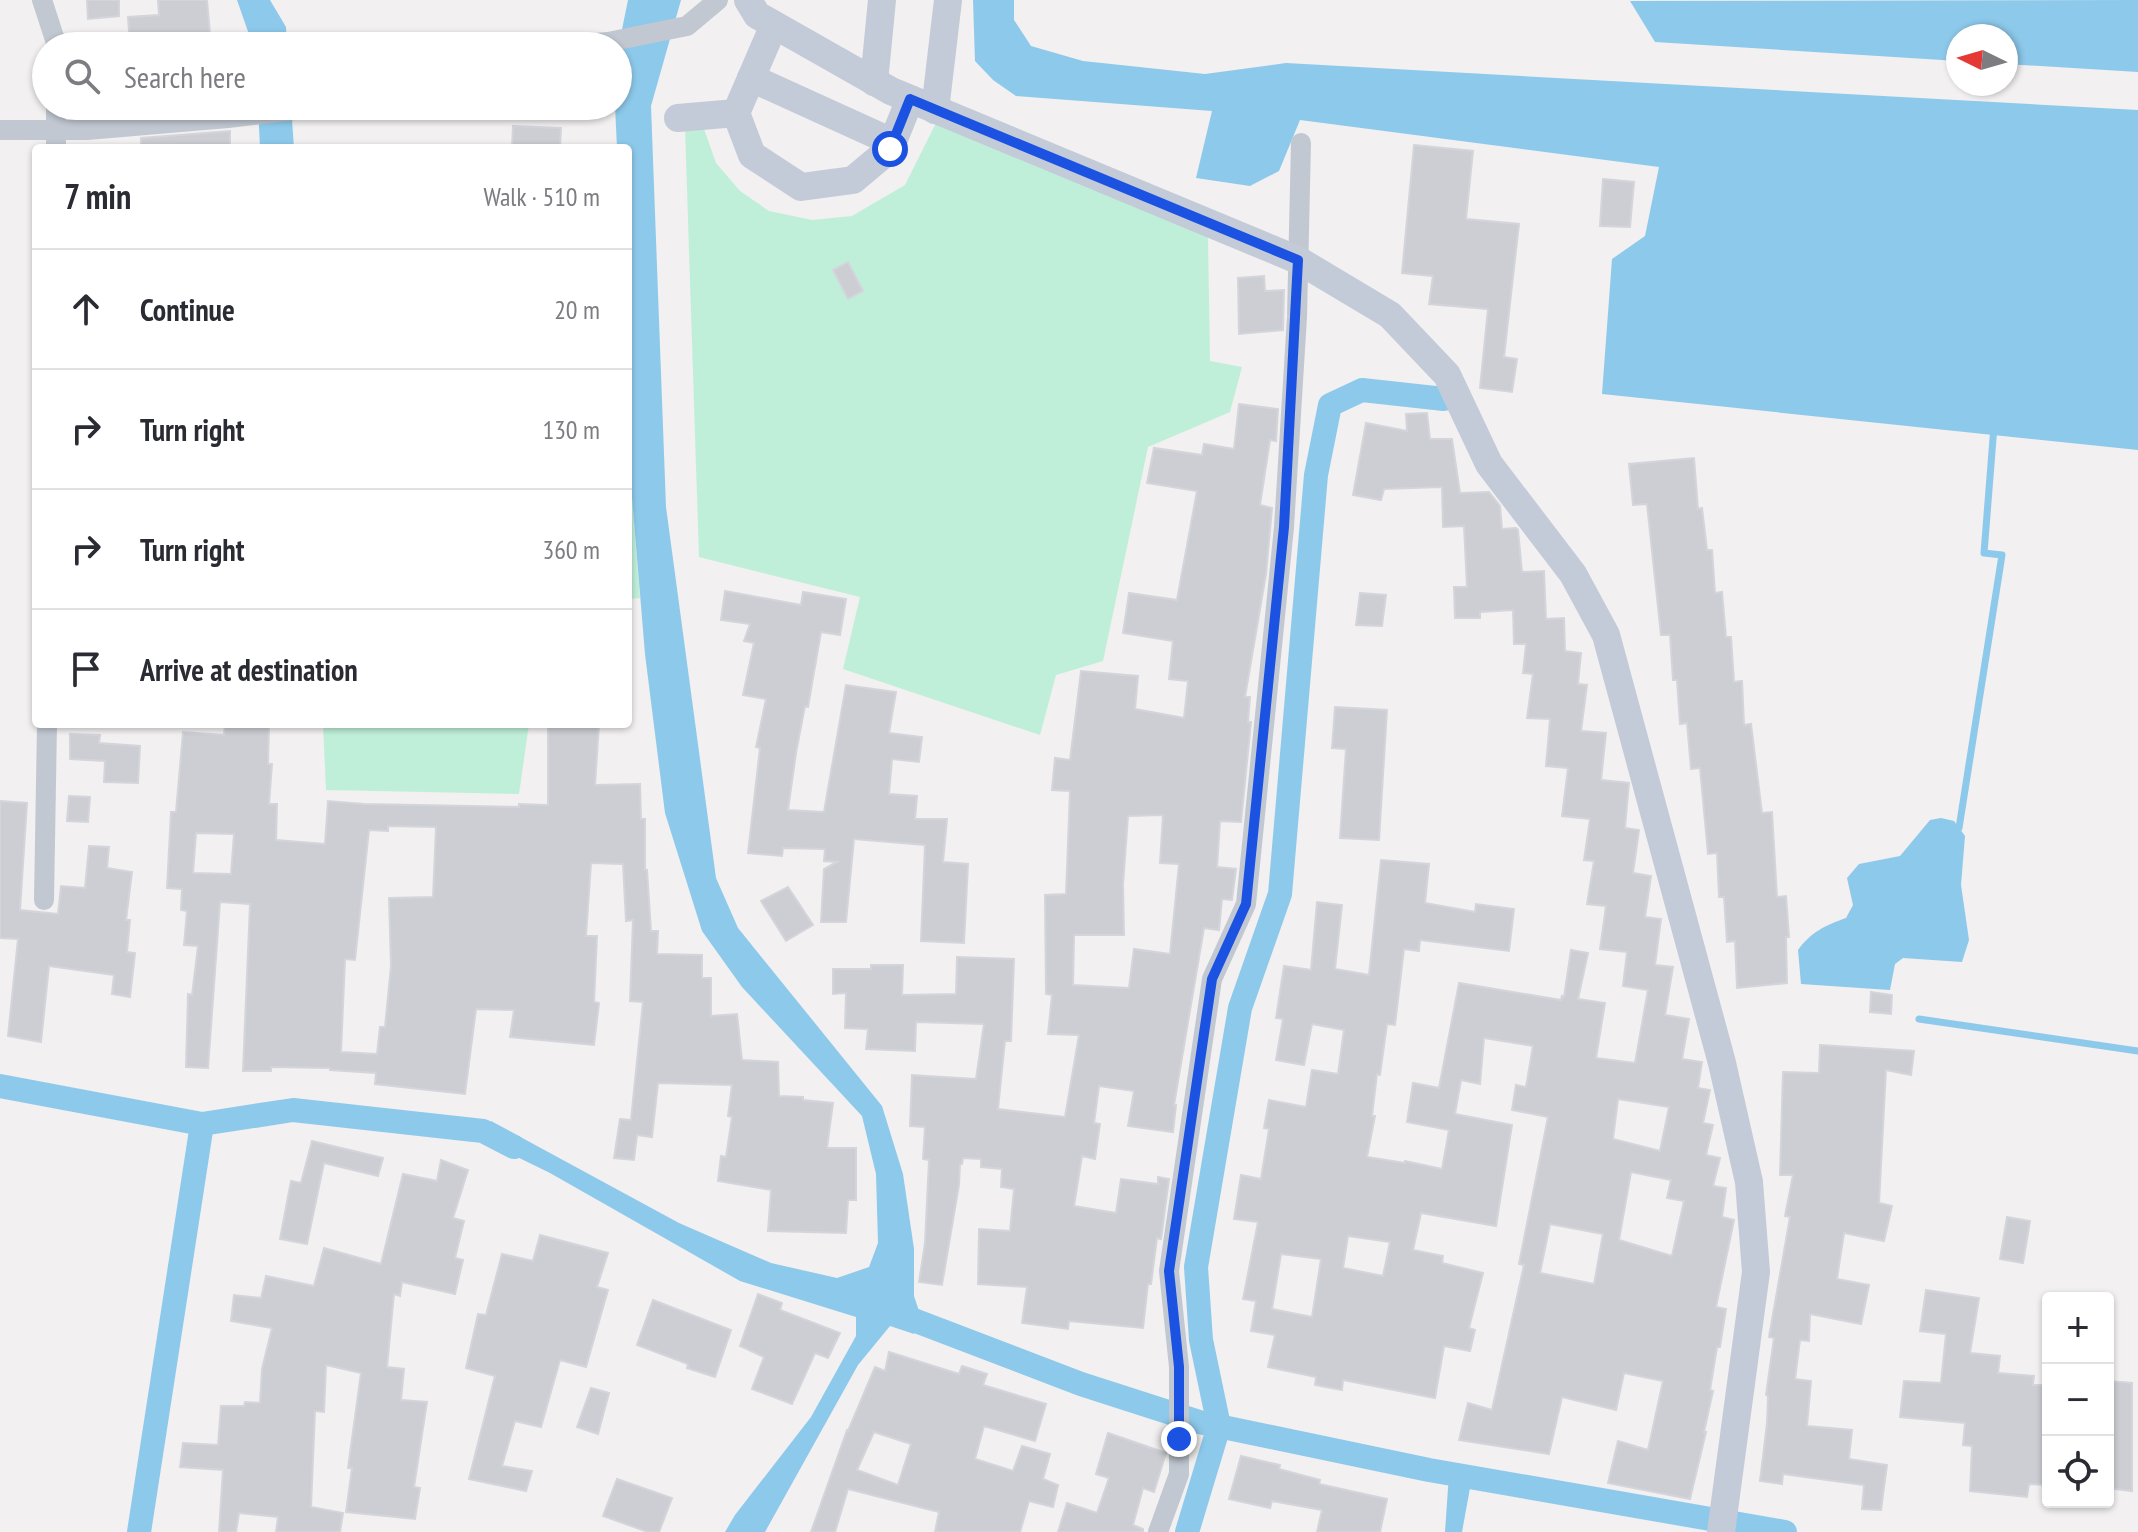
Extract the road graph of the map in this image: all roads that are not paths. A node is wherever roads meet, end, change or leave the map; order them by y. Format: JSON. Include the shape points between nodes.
{"nodes":[{"id":1,"x":42,"y":0,"type":"edge"},
{"id":2,"x":718,"y":0,"type":"edge"},
{"id":3,"x":748,"y":0,"type":"edge"},
{"id":4,"x":882,"y":0,"type":"edge"},
{"id":5,"x":948,"y":0,"type":"edge"},
{"id":6,"x":774,"y":25,"type":"junction"},
{"id":7,"x":52,"y":32,"type":"edge"},
{"id":8,"x":632,"y":37,"type":"edge"},
{"id":9,"x":751,"y":78,"type":"junction"},
{"id":10,"x":874,"y":82,"type":"junction"},
{"id":11,"x":922,"y":105,"type":"junction"},
{"id":12,"x":736,"y":113,"type":"junction"},
{"id":13,"x":678,"y":118,"type":"dead end"},
{"id":14,"x":204,"y":120,"type":"edge"},
{"id":15,"x":0,"y":130,"type":"edge"},
{"id":16,"x":56,"y":139,"type":"edge"},
{"id":17,"x":892,"y":142,"type":"junction"},
{"id":18,"x":1301,"y":143,"type":"dead end"},
{"id":19,"x":1298,"y":260,"type":"junction"},
{"id":20,"x":47,"y":728,"type":"edge"},
{"id":21,"x":44,"y":900,"type":"dead end"},
{"id":22,"x":1158,"y":1532,"type":"edge"},
{"id":23,"x":1721,"y":1532,"type":"edge"}],
"edges":[{"from":1,"to":7,"type":"street"},
{"from":2,"to":8,"type":"street","via":[[687,26]]},
{"from":3,"to":6,"type":"street","via":[[757,15]]},
{"from":4,"to":10,"type":"street"},
{"from":5,"to":11,"type":"street"},
{"from":6,"to":9,"type":"street"},
{"from":6,"to":10,"type":"street"},
{"from":9,"to":12,"type":"street"},
{"from":9,"to":17,"type":"street"},
{"from":10,"to":11,"type":"street"},
{"from":11,"to":17,"type":"street"},
{"from":11,"to":19,"type":"street"},
{"from":12,"to":13,"type":"street"},
{"from":12,"to":17,"type":"street","via":[[752,155],[801,187],[853,180]]},
{"from":14,"to":16,"type":"street","via":[[87,130]]},
{"from":15,"to":16,"type":"street"},
{"from":18,"to":19,"type":"street"},
{"from":19,"to":22,"type":"street","via":[[1284,527],[1246,904],[1212,979],[1169,1271],[1179,1367],[1179,1474]]},
{"from":19,"to":23,"type":"street","via":[[1390,315],[1447,375],[1489,464],[1573,574],[1606,635],[1749,1182],[1756,1272]]},
{"from":20,"to":21,"type":"street"}]}
